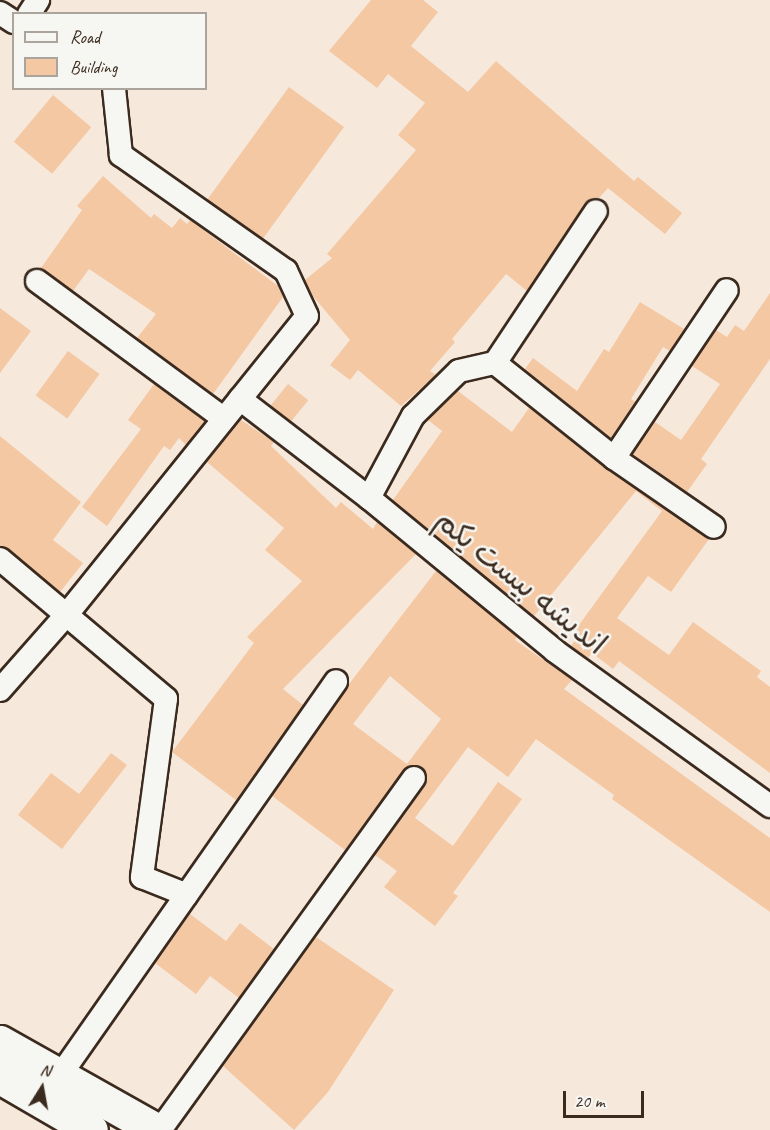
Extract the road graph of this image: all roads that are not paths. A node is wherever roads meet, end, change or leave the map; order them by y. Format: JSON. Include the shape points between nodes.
{"nodes":[{"id":1,"x":114,"y":90,"type":"edge"},
{"id":2,"x":596,"y":212,"type":"dead end"},
{"id":3,"x":37,"y":281,"type":"dead end"},
{"id":4,"x":727,"y":290,"type":"dead end"},
{"id":5,"x":495,"y":363,"type":"junction"},
{"id":6,"x":240,"y":399,"type":"junction"},
{"id":7,"x":224,"y":419,"type":"junction"},
{"id":8,"x":614,"y":458,"type":"junction"},
{"id":9,"x":369,"y":498,"type":"junction"},
{"id":10,"x":714,"y":527,"type":"dead end"},
{"id":11,"x":0,"y":559,"type":"edge"},
{"id":12,"x":68,"y":613,"type":"junction"},
{"id":13,"x":336,"y":681,"type":"dead end"},
{"id":14,"x":0,"y":690,"type":"edge"},
{"id":15,"x":414,"y":778,"type":"dead end"},
{"id":16,"x":770,"y":806,"type":"edge"},
{"id":17,"x":186,"y":896,"type":"junction"},
{"id":18,"x":0,"y":1042,"type":"edge"},
{"id":19,"x":0,"y":1077,"type":"edge"},
{"id":20,"x":59,"y":1077,"type":"junction"},
{"id":21,"x":91,"y":1130,"type":"edge"},
{"id":22,"x":158,"y":1130,"type":"edge"}],
"edges":[{"from":1,"to":6,"type":"street","via":[[121,155],[286,271],[307,316]]},
{"from":2,"to":5,"type":"street"},
{"from":3,"to":7,"type":"street"},
{"from":4,"to":8,"type":"street"},
{"from":5,"to":8,"type":"street"},
{"from":5,"to":9,"type":"street","via":[[459,370],[413,416]]},
{"from":6,"to":7,"type":"street"},
{"from":6,"to":9,"type":"street","name":"اندیشه بیست یکم"},
{"from":7,"to":12,"type":"street"},
{"from":8,"to":10,"type":"street"},
{"from":9,"to":16,"type":"street","name":"اندیشه بیست یکم","via":[[555,651]]},
{"from":11,"to":12,"type":"street"},
{"from":12,"to":14,"type":"street"},
{"from":12,"to":17,"type":"street","via":[[166,699],[142,877]]},
{"from":13,"to":17,"type":"street"},
{"from":15,"to":22,"type":"street"},
{"from":17,"to":20,"type":"street"},
{"from":18,"to":20,"type":"main road"},
{"from":19,"to":21,"type":"main road"},
{"from":20,"to":22,"type":"main road"}]}
